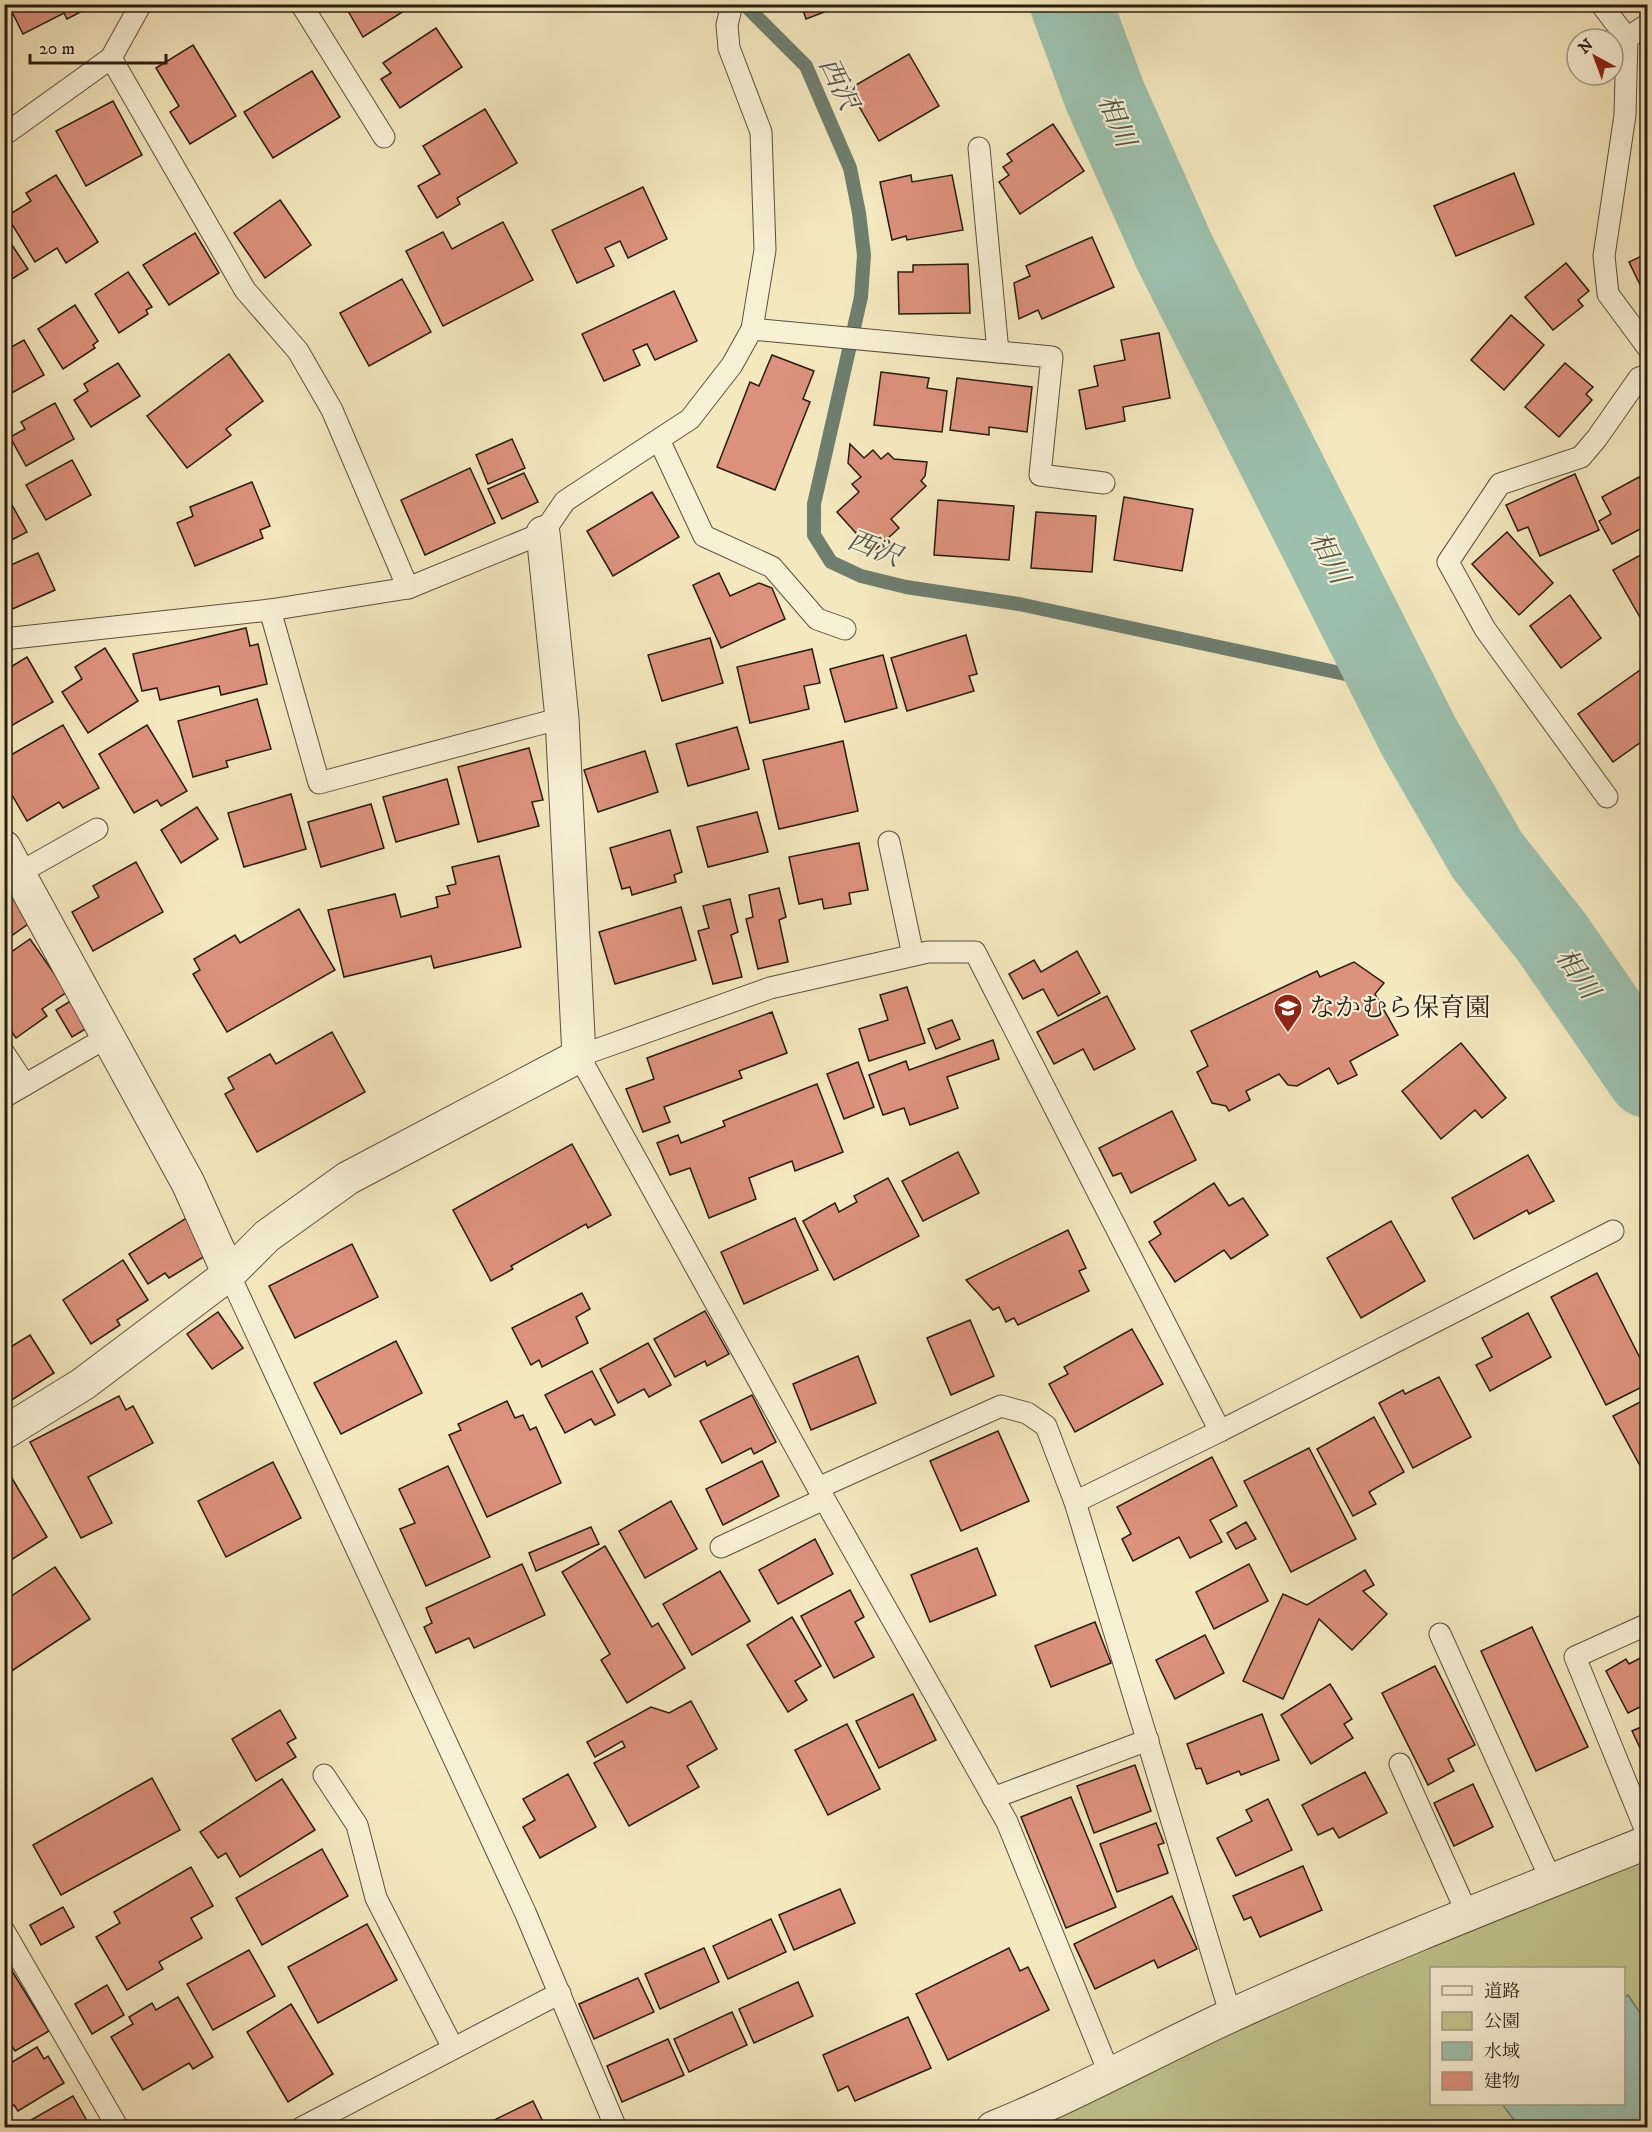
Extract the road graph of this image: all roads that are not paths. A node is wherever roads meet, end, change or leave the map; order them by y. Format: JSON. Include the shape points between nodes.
{"nodes":[{"id":1,"x":141,"y":4,"type":"edge"},
{"id":2,"x":301,"y":4,"type":"edge"},
{"id":3,"x":1601,"y":4,"type":"edge"},
{"id":4,"x":731,"y":8,"type":"edge"},
{"id":5,"x":1647,"y":24,"type":"edge"},
{"id":6,"x":1627,"y":38,"type":"junction"},
{"id":7,"x":111,"y":58,"type":"junction"},
{"id":8,"x":4,"y":135,"type":"edge"},
{"id":9,"x":384,"y":137,"type":"dead end"},
{"id":10,"x":979,"y":148,"type":"dead end"},
{"id":11,"x":752,"y":330,"type":"junction"},
{"id":12,"x":1647,"y":348,"type":"edge"},
{"id":13,"x":999,"y":352,"type":"junction"},
{"id":14,"x":1647,"y":375,"type":"edge"},
{"id":15,"x":659,"y":440,"type":"junction"},
{"id":16,"x":1104,"y":483,"type":"dead end"},
{"id":17,"x":543,"y":532,"type":"junction"},
{"id":18,"x":408,"y":588,"type":"junction"},
{"id":19,"x":270,"y":610,"type":"junction"},
{"id":20,"x":844,"y":629,"type":"dead end"},
{"id":21,"x":4,"y":639,"type":"edge"},
{"id":22,"x":562,"y":718,"type":"junction"},
{"id":23,"x":1607,"y":797,"type":"dead end"},
{"id":24,"x":97,"y":830,"type":"dead end"},
{"id":25,"x":890,"y":842,"type":"dead end"},
{"id":26,"x":12,"y":860,"type":"edge"},
{"id":27,"x":913,"y":955,"type":"junction"},
{"id":28,"x":109,"y":1036,"type":"junction"},
{"id":29,"x":4,"y":1053,"type":"edge"},
{"id":30,"x":579,"y":1056,"type":"junction"},
{"id":31,"x":25,"y":1085,"type":"junction"},
{"id":32,"x":4,"y":1097,"type":"edge"},
{"id":33,"x":1613,"y":1231,"type":"dead end"},
{"id":34,"x":229,"y":1274,"type":"junction"},
{"id":35,"x":1220,"y":1431,"type":"junction"},
{"id":36,"x":4,"y":1433,"type":"edge"},
{"id":37,"x":821,"y":1493,"type":"junction"},
{"id":38,"x":1075,"y":1502,"type":"junction"},
{"id":39,"x":721,"y":1547,"type":"dead end"},
{"id":40,"x":1647,"y":1623,"type":"edge"},
{"id":41,"x":1440,"y":1634,"type":"dead end"},
{"id":42,"x":1148,"y":1740,"type":"junction"},
{"id":43,"x":1400,"y":1764,"type":"dead end"},
{"id":44,"x":324,"y":1775,"type":"dead end"},
{"id":45,"x":993,"y":1798,"type":"junction"},
{"id":46,"x":1647,"y":1836,"type":"edge"},
{"id":47,"x":1647,"y":1842,"type":"edge"},
{"id":48,"x":1551,"y":1880,"type":"junction"},
{"id":49,"x":1467,"y":1913,"type":"junction"},
{"id":50,"x":4,"y":1931,"type":"edge"},
{"id":51,"x":560,"y":1993,"type":"junction"},
{"id":52,"x":1231,"y":2016,"type":"junction"},
{"id":53,"x":453,"y":2048,"type":"junction"},
{"id":54,"x":1110,"y":2076,"type":"junction"},
{"id":55,"x":1036,"y":2120,"type":"edge"},
{"id":56,"x":118,"y":2127,"type":"edge"},
{"id":57,"x":301,"y":2127,"type":"edge"},
{"id":58,"x":616,"y":2127,"type":"edge"},
{"id":59,"x":993,"y":2127,"type":"edge"}],
"edges":[{"from":1,"to":7,"type":"lane"},
{"from":2,"to":9,"type":"lane"},
{"from":3,"to":6,"type":"lane"},
{"from":4,"to":11,"type":"lane","via":[[727,25],[729,48],[761,132],[765,250]]},
{"from":5,"to":6,"type":"lane"},
{"from":6,"to":12,"type":"lane","via":[[1625,115],[1604,256],[1608,294]]},
{"from":7,"to":8,"type":"lane"},
{"from":7,"to":18,"type":"lane","via":[[245,291],[298,351],[332,410]]},
{"from":10,"to":13,"type":"lane"},
{"from":11,"to":13,"type":"lane"},
{"from":11,"to":15,"type":"lane","via":[[732,365],[690,419]]},
{"from":13,"to":16,"type":"lane","via":[[1052,357],[1040,475]]},
{"from":14,"to":23,"type":"lane","via":[[1639,378],[1581,457],[1500,484],[1448,562],[1485,629]]},
{"from":15,"to":17,"type":"lane","via":[[565,501]]},
{"from":15,"to":20,"type":"lane","via":[[704,536],[772,567],[818,619]]},
{"from":17,"to":18,"type":"lane"},
{"from":17,"to":22,"type":"street"},
{"from":18,"to":19,"type":"lane"},
{"from":19,"to":21,"type":"lane"},
{"from":19,"to":22,"type":"lane","via":[[320,783]]},
{"from":22,"to":30,"type":"street"},
{"from":24,"to":26,"type":"lane"},
{"from":25,"to":27,"type":"lane"},
{"from":26,"to":28,"type":"street"},
{"from":27,"to":30,"type":"lane","via":[[770,988]]},
{"from":27,"to":35,"type":"lane","via":[[975,952]]},
{"from":28,"to":31,"type":"lane"},
{"from":28,"to":34,"type":"street","via":[[188,1184]]},
{"from":29,"to":31,"type":"lane"},
{"from":30,"to":34,"type":"street","via":[[348,1178],[267,1236]]},
{"from":30,"to":37,"type":"lane"},
{"from":31,"to":32,"type":"lane"},
{"from":33,"to":35,"type":"lane"},
{"from":34,"to":36,"type":"street","via":[[83,1383]]},
{"from":34,"to":51,"type":"lane"},
{"from":35,"to":38,"type":"lane"},
{"from":37,"to":38,"type":"lane","via":[[1001,1406],[1027,1413],[1046,1426]]},
{"from":37,"to":39,"type":"lane"},
{"from":37,"to":45,"type":"lane"},
{"from":38,"to":42,"type":"lane"},
{"from":40,"to":46,"type":"lane","via":[[1575,1658]]},
{"from":41,"to":48,"type":"lane"},
{"from":42,"to":45,"type":"lane"},
{"from":42,"to":52,"type":"lane"},
{"from":43,"to":49,"type":"lane"},
{"from":44,"to":53,"type":"lane","via":[[357,1825],[376,1898]]},
{"from":45,"to":54,"type":"lane","via":[[1007,1822]]},
{"from":47,"to":48,"type":"street"},
{"from":48,"to":49,"type":"street"},
{"from":49,"to":52,"type":"street"},
{"from":50,"to":56,"type":"lane"},
{"from":51,"to":53,"type":"lane"},
{"from":51,"to":58,"type":"lane"},
{"from":52,"to":54,"type":"street"},
{"from":53,"to":57,"type":"lane"},
{"from":54,"to":55,"type":"street"},
{"from":55,"to":59,"type":"street"}]}
